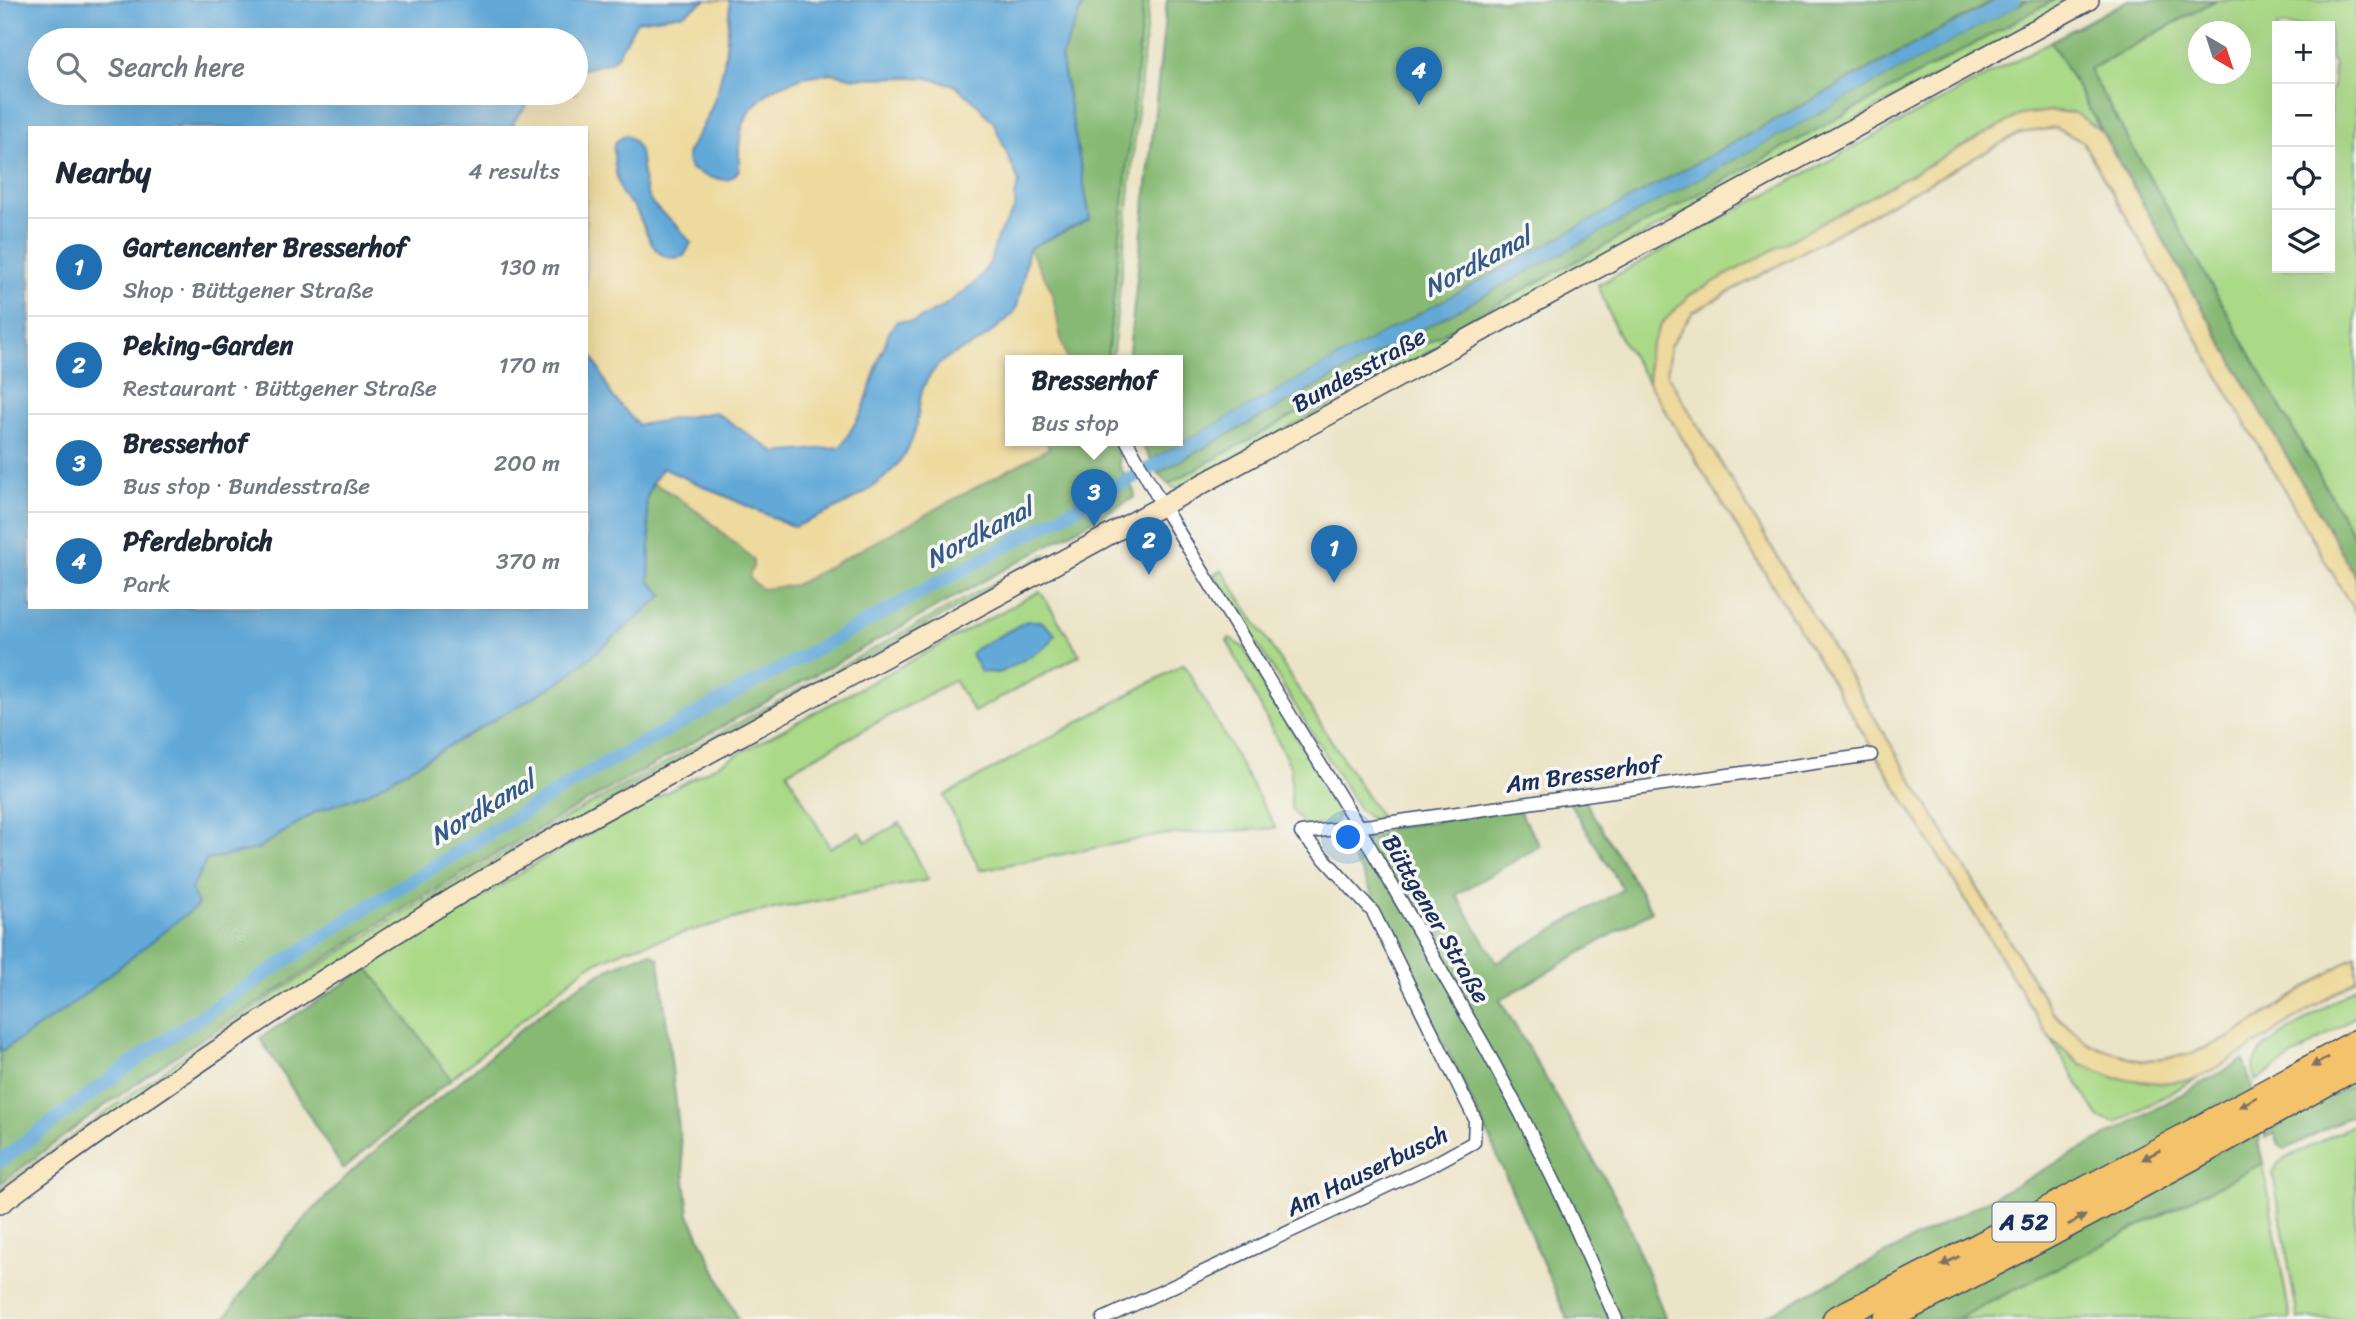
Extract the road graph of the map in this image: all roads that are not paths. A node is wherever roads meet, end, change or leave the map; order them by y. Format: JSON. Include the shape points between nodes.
{"nodes":[{"id":1,"x":2089,"y":0,"type":"edge"},
{"id":2,"x":1130,"y":446,"type":"edge"},
{"id":3,"x":1161,"y":504,"type":"junction"},
{"id":4,"x":1871,"y":755,"type":"dead end"},
{"id":5,"x":1359,"y":826,"type":"junction"},
{"id":6,"x":1301,"y":833,"type":"joint"},
{"id":7,"x":2356,"y":1042,"type":"edge"},
{"id":8,"x":2356,"y":1067,"type":"edge"},
{"id":9,"x":2288,"y":1093,"type":"junction"},
{"id":10,"x":2218,"y":1132,"type":"junction"},
{"id":11,"x":0,"y":1204,"type":"edge"},
{"id":12,"x":1103,"y":1319,"type":"edge"},
{"id":13,"x":1616,"y":1319,"type":"edge"},
{"id":14,"x":1835,"y":1319,"type":"edge"},
{"id":15,"x":1886,"y":1319,"type":"edge"}],
"edges":[{"from":1,"to":3,"type":"main road","name":"Bundesstraße"},
{"from":2,"to":3,"type":"street","name":"Büttgener Straße"},
{"from":3,"to":5,"type":"street","name":"Büttgener Straße"},
{"from":3,"to":11,"type":"main road","name":"Bundesstraße","via":[[465,890],[240,1034]]},
{"from":4,"to":5,"type":"street","name":"Am Bresserhof"},
{"from":5,"to":6,"type":"street","name":"Am Bresserhof"},
{"from":5,"to":13,"type":"street","name":"Büttgener Straße","via":[[1521,1114]]},
{"from":6,"to":12,"type":"street","name":"Am Hauserbusch","via":[[1373,912],[1475,1119],[1474,1142]]},
{"from":7,"to":9,"type":"highway","number":"A 52","one_way":true},
{"from":8,"to":9,"type":"highway","number":"A 52"},
{"from":9,"to":10,"type":"highway","number":"A 52"},
{"from":10,"to":14,"type":"highway","number":"A 52","one_way":true},
{"from":15,"to":10,"type":"highway","number":"A 52","one_way":true,"via":[[1993,1266]]}]}
